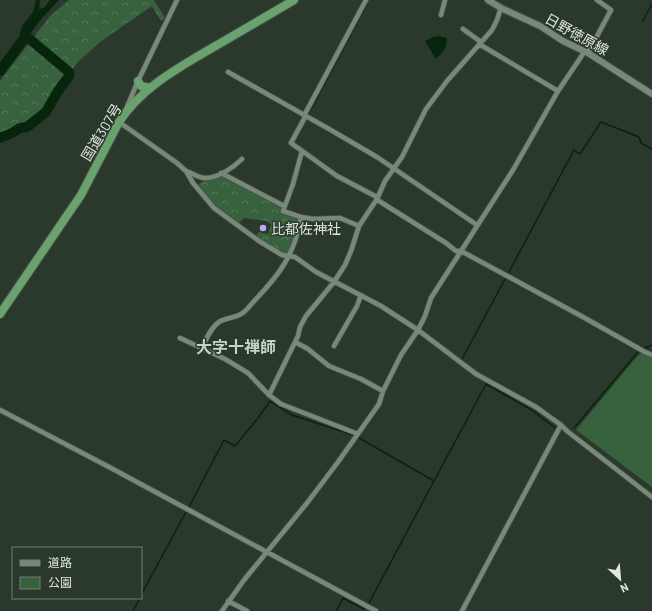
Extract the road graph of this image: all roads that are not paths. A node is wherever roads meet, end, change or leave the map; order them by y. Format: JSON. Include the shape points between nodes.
{"nodes":[{"id":1,"x":177,"y":0,"type":"edge"},
{"id":2,"x":294,"y":0,"type":"edge"},
{"id":3,"x":366,"y":0,"type":"edge"},
{"id":4,"x":445,"y":0,"type":"edge"},
{"id":5,"x":488,"y":0,"type":"edge"},
{"id":6,"x":597,"y":0,"type":"edge"},
{"id":7,"x":498,"y":4,"type":"edge"},
{"id":8,"x":441,"y":16,"type":"dead end"},
{"id":9,"x":463,"y":29,"type":"dead end"},
{"id":10,"x":480,"y":43,"type":"junction"},
{"id":11,"x":586,"y":52,"type":"junction"},
{"id":12,"x":228,"y":72,"type":"dead end"},
{"id":13,"x":138,"y":81,"type":"junction"},
{"id":14,"x":150,"y":88,"type":"junction"},
{"id":15,"x":558,"y":91,"type":"junction"},
{"id":16,"x":652,"y":94,"type":"edge"},
{"id":17,"x":124,"y":114,"type":"junction"},
{"id":18,"x":305,"y":116,"type":"junction"},
{"id":19,"x":119,"y":122,"type":"junction"},
{"id":20,"x":302,"y":151,"type":"junction"},
{"id":21,"x":242,"y":159,"type":"dead end"},
{"id":22,"x":393,"y":169,"type":"junction"},
{"id":23,"x":186,"y":171,"type":"junction"},
{"id":24,"x":221,"y":173,"type":"junction"},
{"id":25,"x":377,"y":198,"type":"junction"},
{"id":26,"x":284,"y":206,"type":"junction"},
{"id":27,"x":301,"y":217,"type":"junction"},
{"id":28,"x":478,"y":225,"type":"junction"},
{"id":29,"x":359,"y":226,"type":"junction"},
{"id":30,"x":461,"y":251,"type":"junction"},
{"id":31,"x":289,"y":256,"type":"junction"},
{"id":32,"x":334,"y":282,"type":"junction"},
{"id":33,"x":361,"y":295,"type":"junction"},
{"id":34,"x":0,"y":314,"type":"edge"},
{"id":35,"x":418,"y":330,"type":"junction"},
{"id":36,"x":180,"y":338,"type":"dead end"},
{"id":37,"x":295,"y":342,"type":"junction"},
{"id":38,"x":334,"y":346,"type":"dead end"},
{"id":39,"x":202,"y":348,"type":"junction"},
{"id":40,"x":652,"y":355,"type":"edge"},
{"id":41,"x":383,"y":391,"type":"junction"},
{"id":42,"x":270,"y":395,"type":"junction"},
{"id":43,"x":0,"y":410,"type":"edge"},
{"id":44,"x":561,"y":425,"type":"junction"},
{"id":45,"x":358,"y":434,"type":"junction"},
{"id":46,"x":652,"y":497,"type":"edge"},
{"id":47,"x":266,"y":552,"type":"junction"},
{"id":48,"x":228,"y":601,"type":"junction"},
{"id":49,"x":222,"y":611,"type":"edge"},
{"id":50,"x":246,"y":611,"type":"edge"},
{"id":51,"x":376,"y":611,"type":"edge"},
{"id":52,"x":462,"y":611,"type":"edge"}],
"edges":[{"from":1,"to":13,"type":"street"},
{"from":2,"to":14,"type":"highway","name":"国道307号"},
{"from":3,"to":18,"type":"street"},
{"from":4,"to":8,"type":"street"},
{"from":5,"to":7,"type":"main road","name":"日野徳原線"},
{"from":6,"to":11,"type":"street","via":[[611,10]]},
{"from":7,"to":10,"type":"street","via":[[497,20]]},
{"from":7,"to":11,"type":"main road","name":"日野徳原線"},
{"from":9,"to":10,"type":"street"},
{"from":10,"to":15,"type":"street"},
{"from":10,"to":22,"type":"street","via":[[426,109],[402,157]]},
{"from":11,"to":15,"type":"street"},
{"from":11,"to":16,"type":"main road","name":"日野徳原線"},
{"from":12,"to":18,"type":"street"},
{"from":13,"to":14,"type":"highway","via":[[141,86]]},
{"from":13,"to":17,"type":"street"},
{"from":14,"to":17,"type":"highway","name":"国道307号"},
{"from":15,"to":28,"type":"street"},
{"from":17,"to":19,"type":"highway","name":"国道307号"},
{"from":18,"to":20,"type":"street","via":[[291,143]]},
{"from":18,"to":22,"type":"street"},
{"from":19,"to":23,"type":"street"},
{"from":19,"to":34,"type":"highway","name":"国道307号","via":[[81,195]]},
{"from":20,"to":25,"type":"street","via":[[337,176]]},
{"from":20,"to":26,"type":"street"},
{"from":21,"to":24,"type":"street"},
{"from":22,"to":25,"type":"street"},
{"from":22,"to":28,"type":"street"},
{"from":23,"to":24,"type":"street","via":[[203,178]]},
{"from":23,"to":31,"type":"street","via":[[214,208],[259,241]]},
{"from":24,"to":26,"type":"street"},
{"from":25,"to":29,"type":"street"},
{"from":25,"to":30,"type":"street","via":[[456,251]]},
{"from":26,"to":27,"type":"street","via":[[283,211]]},
{"from":27,"to":29,"type":"street","via":[[340,218]]},
{"from":27,"to":31,"type":"street","via":[[298,234]]},
{"from":28,"to":30,"type":"street"},
{"from":29,"to":32,"type":"street","via":[[351,251]]},
{"from":30,"to":35,"type":"street","via":[[431,298]]},
{"from":30,"to":40,"type":"street"},
{"from":31,"to":32,"type":"street","via":[[295,257]]},
{"from":31,"to":39,"type":"street","via":[[277,276],[245,311],[218,323]]},
{"from":32,"to":33,"type":"street"},
{"from":32,"to":37,"type":"street","via":[[306,316]]},
{"from":33,"to":35,"type":"street"},
{"from":33,"to":38,"type":"street"},
{"from":35,"to":41,"type":"street","via":[[401,355]]},
{"from":35,"to":44,"type":"street","via":[[476,374],[536,407]]},
{"from":36,"to":39,"type":"street"},
{"from":37,"to":41,"type":"street","via":[[329,366]]},
{"from":37,"to":42,"type":"street"},
{"from":39,"to":42,"type":"street","via":[[248,373]]},
{"from":41,"to":45,"type":"street","via":[[379,404]]},
{"from":42,"to":45,"type":"street","via":[[294,410]]},
{"from":43,"to":47,"type":"street"},
{"from":44,"to":46,"type":"street"},
{"from":44,"to":52,"type":"street"},
{"from":45,"to":47,"type":"street","via":[[307,503]]},
{"from":47,"to":48,"type":"street"},
{"from":47,"to":51,"type":"street"},
{"from":48,"to":49,"type":"street"},
{"from":48,"to":50,"type":"street"}]}
